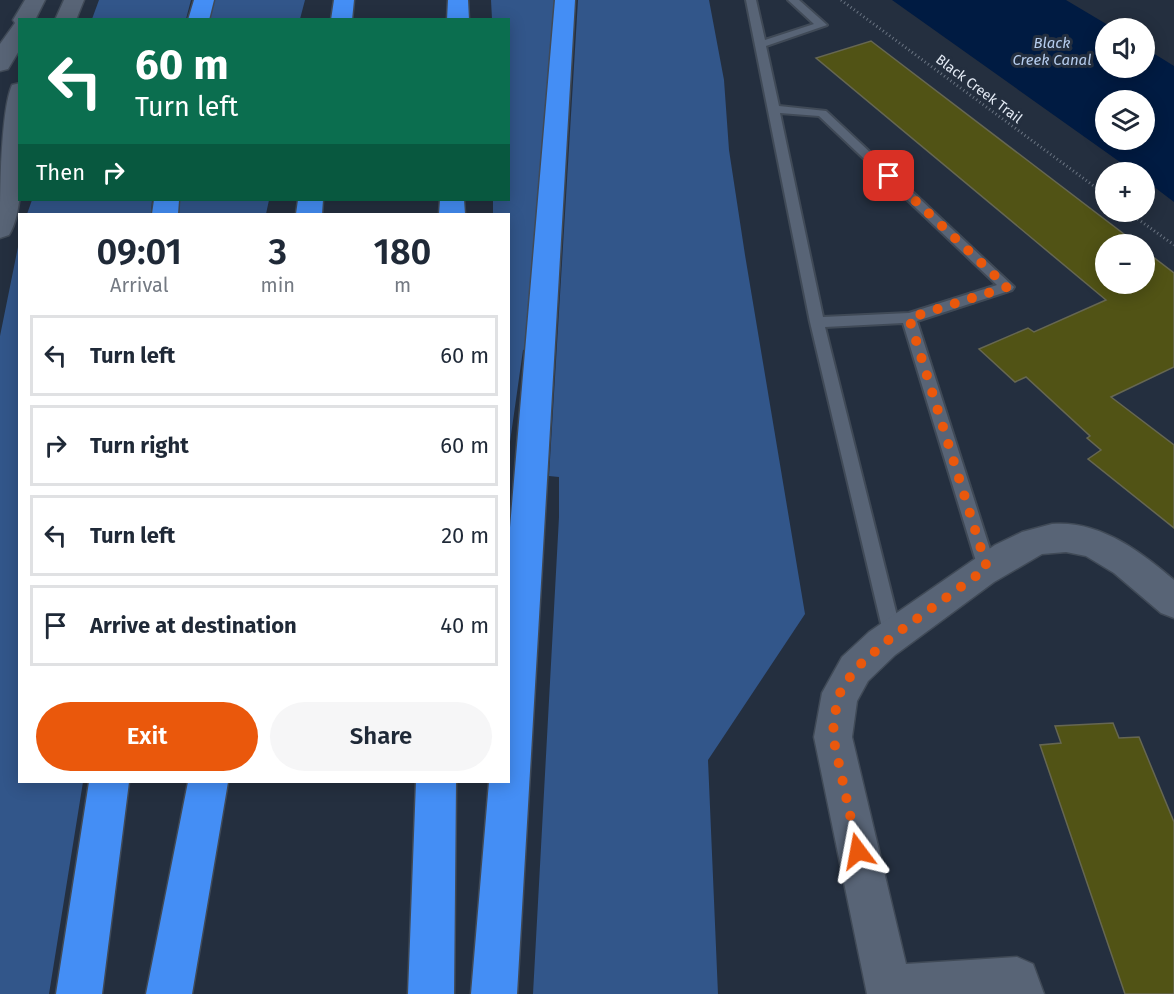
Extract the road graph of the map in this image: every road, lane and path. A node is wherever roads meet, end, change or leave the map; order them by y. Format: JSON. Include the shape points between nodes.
{"nodes":[{"id":1,"x":35,"y":0,"type":"edge"},
{"id":2,"x":54,"y":0,"type":"edge"},
{"id":3,"x":74,"y":0,"type":"edge"},
{"id":4,"x":204,"y":0,"type":"edge"},
{"id":5,"x":344,"y":0,"type":"edge"},
{"id":6,"x":458,"y":0,"type":"edge"},
{"id":7,"x":565,"y":0,"type":"edge"},
{"id":8,"x":752,"y":0,"type":"edge"},
{"id":9,"x":793,"y":0,"type":"edge"},
{"id":10,"x":841,"y":0,"type":"edge"},
{"id":11,"x":25,"y":18,"type":"edge"},
{"id":12,"x":45,"y":18,"type":"edge"},
{"id":13,"x":66,"y":18,"type":"edge"},
{"id":14,"x":199,"y":18,"type":"edge"},
{"id":15,"x":341,"y":18,"type":"edge"},
{"id":16,"x":458,"y":18,"type":"edge"},
{"id":17,"x":18,"y":32,"type":"edge"},
{"id":18,"x":759,"y":45,"type":"junction"},
{"id":19,"x":0,"y":64,"type":"edge"},
{"id":20,"x":18,"y":95,"type":"edge"},
{"id":21,"x":774,"y":109,"type":"junction"},
{"id":22,"x":7,"y":125,"type":"edge"},
{"id":23,"x":1095,"y":187,"type":"edge"},
{"id":24,"x":1142,"y":222,"type":"edge"},
{"id":25,"x":0,"y":229,"type":"edge"},
{"id":26,"x":1174,"y":245,"type":"edge"},
{"id":27,"x":909,"y":318,"type":"junction"},
{"id":28,"x":817,"y":322,"type":"junction"},
{"id":29,"x":987,"y":568,"type":"junction"},
{"id":30,"x":1174,"y":602,"type":"edge"},
{"id":31,"x":893,"y":636,"type":"junction"},
{"id":32,"x":510,"y":770,"type":"edge"},
{"id":33,"x":109,"y":783,"type":"edge"},
{"id":34,"x":208,"y":783,"type":"edge"},
{"id":35,"x":436,"y":783,"type":"edge"},
{"id":36,"x":509,"y":783,"type":"edge"},
{"id":37,"x":889,"y":991,"type":"edge"},
{"id":38,"x":79,"y":994,"type":"edge"},
{"id":39,"x":169,"y":994,"type":"edge"},
{"id":40,"x":431,"y":994,"type":"edge"},
{"id":41,"x":494,"y":994,"type":"edge"},
{"id":42,"x":1021,"y":994,"type":"edge"}],
"edges":[{"from":1,"to":11,"type":"street"},
{"from":2,"to":12,"type":"street"},
{"from":3,"to":13,"type":"street"},
{"from":4,"to":14,"type":"highway"},
{"from":5,"to":15,"type":"highway"},
{"from":6,"to":16,"type":"highway"},
{"from":7,"to":32,"type":"highway"},
{"from":8,"to":18,"type":"lane"},
{"from":9,"to":18,"type":"lane","via":[[822,25]]},
{"from":10,"to":23,"type":"path","name":"Black Creek Trail"},
{"from":17,"to":19,"type":"street"},
{"from":18,"to":21,"type":"lane"},
{"from":20,"to":22,"type":"street"},
{"from":21,"to":27,"type":"lane","via":[[822,113],[1007,287]]},
{"from":21,"to":28,"type":"lane"},
{"from":22,"to":25,"type":"street","via":[[12,184]]},
{"from":24,"to":26,"type":"path"},
{"from":27,"to":28,"type":"lane"},
{"from":27,"to":29,"type":"lane"},
{"from":28,"to":31,"type":"lane"},
{"from":29,"to":30,"type":"street","via":[[1035,542],[1071,538],[1112,554]]},
{"from":29,"to":31,"type":"street"},
{"from":31,"to":37,"type":"street","via":[[855,669],[840,693],[833,737]]},
{"from":33,"to":38,"type":"highway"},
{"from":34,"to":39,"type":"highway"},
{"from":35,"to":40,"type":"highway"},
{"from":36,"to":41,"type":"highway"},
{"from":37,"to":42,"type":"street","via":[[1017,980]]}]}
